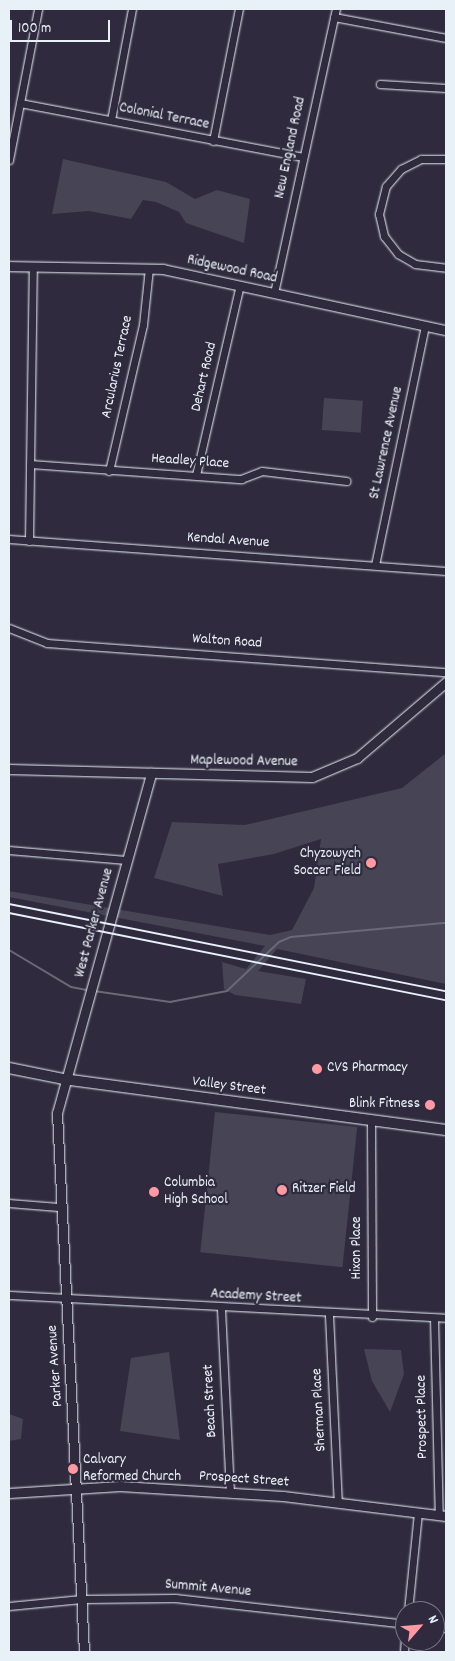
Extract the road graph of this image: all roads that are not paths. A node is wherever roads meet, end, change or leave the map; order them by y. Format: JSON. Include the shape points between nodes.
{"nodes":[{"id":1,"x":38,"y":9,"type":"edge"},
{"id":2,"x":132,"y":9,"type":"edge"},
{"id":3,"x":239,"y":9,"type":"edge"},
{"id":4,"x":336,"y":9,"type":"edge"},
{"id":5,"x":334,"y":17,"type":"junction"},
{"id":6,"x":446,"y":38,"type":"edge"},
{"id":7,"x":380,"y":84,"type":"dead end"},
{"id":8,"x":446,"y":88,"type":"edge"},
{"id":9,"x":20,"y":104,"type":"junction"},
{"id":10,"x":111,"y":120,"type":"junction"},
{"id":11,"x":213,"y":140,"type":"junction"},
{"id":12,"x":302,"y":158,"type":"junction"},
{"id":13,"x":446,"y":159,"type":"edge"},
{"id":14,"x":9,"y":160,"type":"edge"},
{"id":15,"x":9,"y":266,"type":"edge"},
{"id":16,"x":33,"y":266,"type":"junction"},
{"id":17,"x":149,"y":268,"type":"junction"},
{"id":18,"x":446,"y":268,"type":"edge"},
{"id":19,"x":240,"y":286,"type":"junction"},
{"id":20,"x":274,"y":293,"type":"junction"},
{"id":21,"x":425,"y":326,"type":"junction"},
{"id":22,"x":446,"y":330,"type":"edge"},
{"id":23,"x":30,"y":464,"type":"junction"},
{"id":24,"x":109,"y":471,"type":"junction"},
{"id":25,"x":196,"y":475,"type":"junction"},
{"id":26,"x":346,"y":481,"type":"dead end"},
{"id":27,"x":9,"y":540,"type":"edge"},
{"id":28,"x":29,"y":541,"type":"junction"},
{"id":29,"x":375,"y":565,"type":"junction"},
{"id":30,"x":446,"y":570,"type":"edge"},
{"id":31,"x":9,"y":628,"type":"edge"},
{"id":32,"x":446,"y":672,"type":"edge"},
{"id":33,"x":446,"y":682,"type":"edge"},
{"id":34,"x":9,"y":769,"type":"edge"},
{"id":35,"x":151,"y":773,"type":"junction"},
{"id":36,"x":9,"y":850,"type":"edge"},
{"id":37,"x":126,"y":860,"type":"junction"},
{"id":38,"x":9,"y":1068,"type":"edge"},
{"id":39,"x":63,"y":1079,"type":"junction"},
{"id":40,"x":372,"y":1120,"type":"junction"},
{"id":41,"x":446,"y":1130,"type":"edge"},
{"id":42,"x":9,"y":1203,"type":"edge"},
{"id":43,"x":58,"y":1207,"type":"junction"},
{"id":44,"x":9,"y":1295,"type":"edge"},
{"id":45,"x":65,"y":1299,"type":"junction"},
{"id":46,"x":221,"y":1309,"type":"junction"},
{"id":47,"x":329,"y":1315,"type":"junction"},
{"id":48,"x":372,"y":1316,"type":"junction"},
{"id":49,"x":434,"y":1318,"type":"junction"},
{"id":50,"x":446,"y":1318,"type":"edge"},
{"id":51,"x":77,"y":1488,"type":"junction"},
{"id":52,"x":230,"y":1492,"type":"junction"},
{"id":53,"x":9,"y":1494,"type":"edge"},
{"id":54,"x":338,"y":1503,"type":"junction"},
{"id":55,"x":418,"y":1512,"type":"junction"},
{"id":56,"x":442,"y":1516,"type":"edge"},
{"id":57,"x":82,"y":1599,"type":"junction"},
{"id":58,"x":409,"y":1601,"type":"edge"},
{"id":59,"x":9,"y":1606,"type":"edge"},
{"id":60,"x":395,"y":1623,"type":"edge"},
{"id":61,"x":84,"y":1652,"type":"edge"}],
"edges":[{"from":1,"to":9,"type":"street"},
{"from":2,"to":10,"type":"street"},
{"from":3,"to":11,"type":"street"},
{"from":4,"to":5,"type":"street","name":"New England Road"},
{"from":5,"to":6,"type":"street"},
{"from":5,"to":12,"type":"street","name":"New England Road"},
{"from":7,"to":8,"type":"street"},
{"from":9,"to":10,"type":"street","name":"Colonial Terrace"},
{"from":9,"to":14,"type":"street"},
{"from":10,"to":11,"type":"street","name":"Colonial Terrace"},
{"from":11,"to":12,"type":"street","name":"Colonial Terrace"},
{"from":12,"to":20,"type":"street","name":"New England Road"},
{"from":13,"to":18,"type":"street","via":[[421,159],[400,169],[383,191],[379,214],[384,236],[398,254],[415,264]]},
{"from":15,"to":16,"type":"street","name":"Ridgewood Road"},
{"from":16,"to":17,"type":"street","name":"Ridgewood Road"},
{"from":16,"to":23,"type":"street"},
{"from":17,"to":19,"type":"street","name":"Ridgewood Road"},
{"from":17,"to":24,"type":"street","name":"Arcularius Terrace","via":[[143,326]]},
{"from":19,"to":20,"type":"street","name":"Ridgewood Road"},
{"from":19,"to":25,"type":"street","name":"Dehart Road"},
{"from":20,"to":21,"type":"street","name":"Ridgewood Road"},
{"from":21,"to":22,"type":"street","name":"Ridgewood Road"},
{"from":21,"to":29,"type":"street","name":"St Lawrence Avenue"},
{"from":23,"to":24,"type":"street","name":"Headley Place"},
{"from":23,"to":28,"type":"street"},
{"from":24,"to":25,"type":"street","name":"Headley Place"},
{"from":25,"to":26,"type":"street","name":"Headley Place","via":[[241,479],[262,471]]},
{"from":27,"to":28,"type":"street","name":"Kendal Avenue"},
{"from":28,"to":29,"type":"street","name":"Kendal Avenue"},
{"from":29,"to":30,"type":"street","name":"Kendal Avenue"},
{"from":31,"to":32,"type":"street","name":"Walton Road","via":[[47,643]]},
{"from":33,"to":35,"type":"street","name":"Maplewood Avenue","via":[[357,758],[330,773],[312,777]]},
{"from":34,"to":35,"type":"street","name":"Maplewood Avenue"},
{"from":35,"to":37,"type":"street","name":"West Parker Avenue"},
{"from":36,"to":37,"type":"street"},
{"from":37,"to":39,"type":"street","name":"West Parker Avenue"},
{"from":38,"to":39,"type":"main road","name":"Valley Street"},
{"from":39,"to":40,"type":"main road","name":"Valley Street"},
{"from":39,"to":43,"type":"street","name":"Parker Avenue","via":[[57,1112]]},
{"from":40,"to":41,"type":"main road","name":"Valley Street"},
{"from":40,"to":48,"type":"street","name":"Hixon Place"},
{"from":42,"to":43,"type":"street"},
{"from":43,"to":45,"type":"street","name":"Parker Avenue"},
{"from":44,"to":45,"type":"street","name":"Academy Street"},
{"from":45,"to":46,"type":"street","name":"Academy Street"},
{"from":45,"to":51,"type":"street","name":"Parker Avenue"},
{"from":46,"to":47,"type":"street","name":"Academy Street"},
{"from":46,"to":52,"type":"street","name":"Beach Street"},
{"from":47,"to":48,"type":"street","name":"Academy Street"},
{"from":47,"to":54,"type":"street","name":"Sherman Place"},
{"from":48,"to":49,"type":"street","name":"Academy Street"},
{"from":49,"to":50,"type":"street","name":"Academy Street"},
{"from":49,"to":56,"type":"street","name":"Prospect Place"},
{"from":51,"to":52,"type":"street","name":"Prospect Street"},
{"from":51,"to":53,"type":"street","name":"Prospect Street"},
{"from":51,"to":57,"type":"street","name":"Parker Avenue"},
{"from":52,"to":54,"type":"street","name":"Prospect Street"},
{"from":54,"to":55,"type":"street","name":"Prospect Street"},
{"from":55,"to":56,"type":"street","name":"Prospect Street"},
{"from":55,"to":58,"type":"street"},
{"from":57,"to":59,"type":"street","name":"Summit Avenue"},
{"from":57,"to":60,"type":"street","name":"Summit Avenue","via":[[175,1598]]},
{"from":57,"to":61,"type":"street","name":"Parker Avenue"}]}
